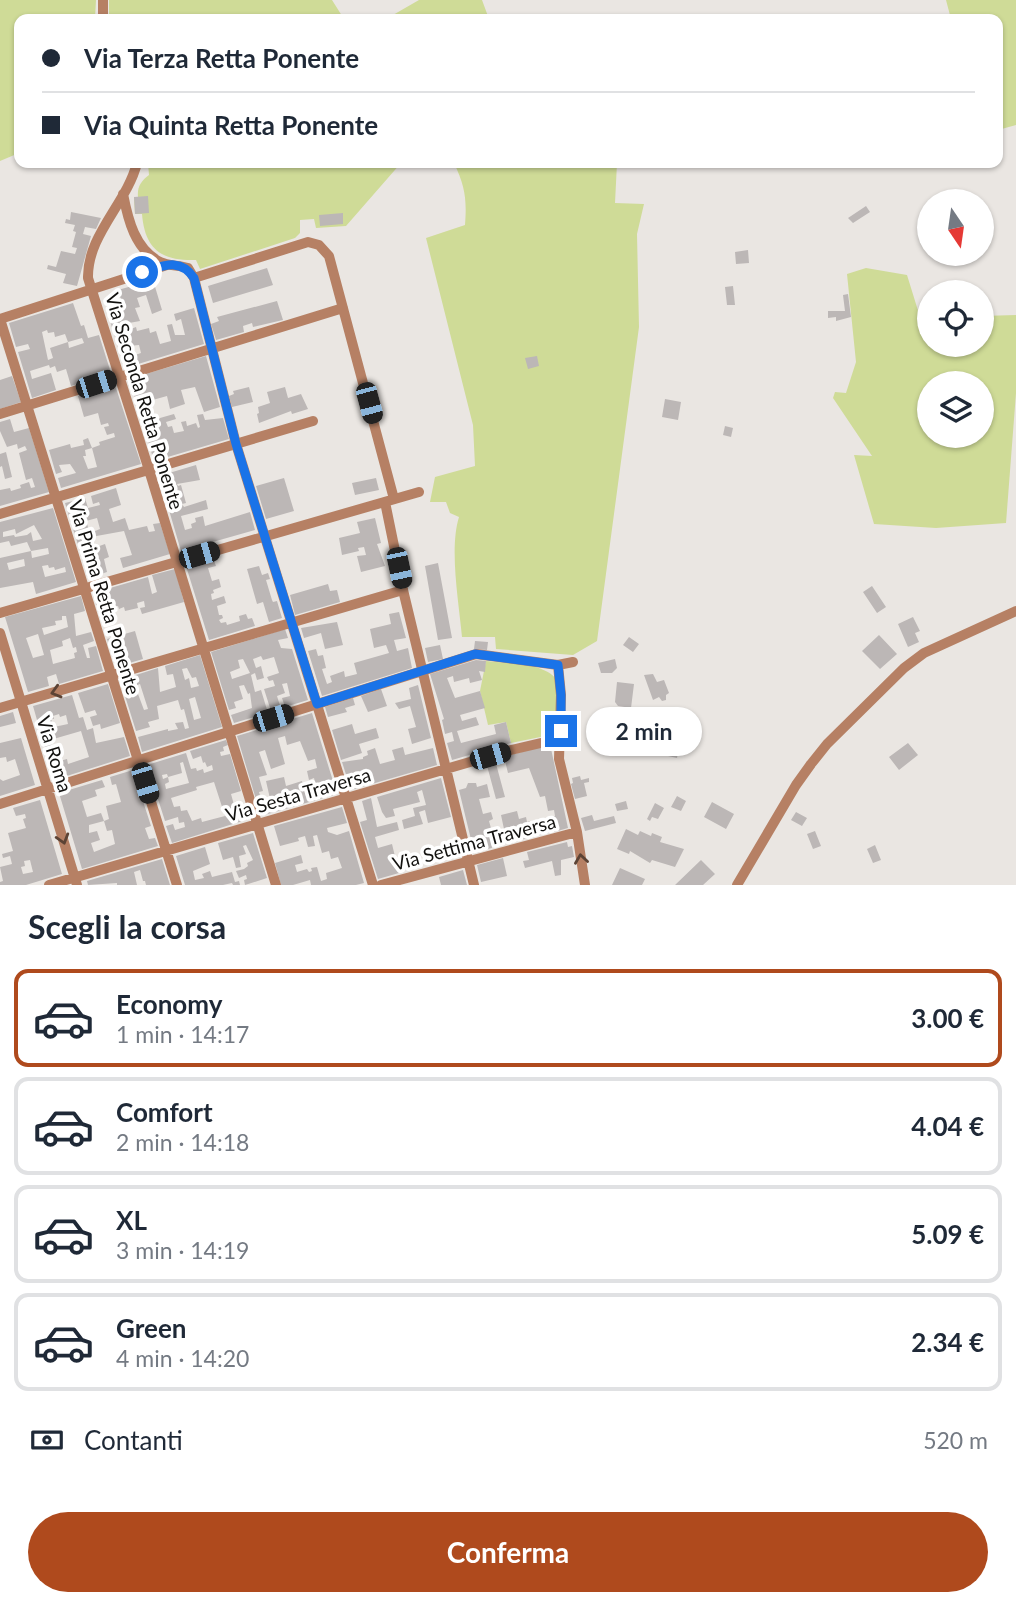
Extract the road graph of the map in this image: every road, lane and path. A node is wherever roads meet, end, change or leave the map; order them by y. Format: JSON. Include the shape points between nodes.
{"nodes":[{"id":1,"x":135,"y":168,"type":"edge"},
{"id":2,"x":124,"y":194,"type":"junction"},
{"id":3,"x":168,"y":265,"type":"junction"},
{"id":4,"x":194,"y":278,"type":"junction"},
{"id":5,"x":92,"y":288,"type":"junction"},
{"id":6,"x":343,"y":308,"type":"junction"},
{"id":7,"x":0,"y":319,"type":"edge"},
{"id":8,"x":212,"y":348,"type":"junction"},
{"id":9,"x":120,"y":376,"type":"junction"},
{"id":10,"x":27,"y":405,"type":"junction"},
{"id":11,"x":0,"y":414,"type":"edge"},
{"id":12,"x":313,"y":421,"type":"dead end"},
{"id":13,"x":236,"y":444,"type":"junction"},
{"id":14,"x":149,"y":470,"type":"junction"},
{"id":15,"x":419,"y":492,"type":"dead end"},
{"id":16,"x":56,"y":497,"type":"junction"},
{"id":17,"x":389,"y":500,"type":"junction"},
{"id":18,"x":0,"y":514,"type":"edge"},
{"id":19,"x":265,"y":536,"type":"junction"},
{"id":20,"x":177,"y":561,"type":"junction"},
{"id":21,"x":84,"y":589,"type":"junction"},
{"id":22,"x":403,"y":590,"type":"junction"},
{"id":23,"x":1016,"y":611,"type":"edge"},
{"id":24,"x":0,"y":614,"type":"edge"},
{"id":25,"x":292,"y":622,"type":"junction"},
{"id":26,"x":0,"y":633,"type":"edge"},
{"id":27,"x":204,"y":648,"type":"junction"},
{"id":28,"x":573,"y":662,"type":"dead end"},
{"id":29,"x":558,"y":665,"type":"junction"},
{"id":30,"x":423,"y":670,"type":"junction"},
{"id":31,"x":111,"y":675,"type":"junction"},
{"id":32,"x":21,"y":702,"type":"junction"},
{"id":33,"x":317,"y":704,"type":"junction"},
{"id":34,"x":0,"y":708,"type":"edge"},
{"id":35,"x":229,"y":732,"type":"junction"},
{"id":36,"x":558,"y":739,"type":"junction"},
{"id":37,"x":138,"y":760,"type":"junction"},
{"id":38,"x":446,"y":769,"type":"junction"},
{"id":39,"x":47,"y":789,"type":"junction"},
{"id":40,"x":346,"y":798,"type":"junction"},
{"id":41,"x":0,"y":804,"type":"edge"},
{"id":42,"x":257,"y":824,"type":"junction"},
{"id":43,"x":577,"y":832,"type":"junction"},
{"id":44,"x":166,"y":851,"type":"junction"},
{"id":45,"x":469,"y":861,"type":"junction"},
{"id":46,"x":76,"y":881,"type":"edge"},
{"id":47,"x":49,"y":885,"type":"edge"},
{"id":48,"x":177,"y":885,"type":"edge"},
{"id":49,"x":276,"y":885,"type":"edge"},
{"id":50,"x":373,"y":885,"type":"edge"},
{"id":51,"x":381,"y":885,"type":"edge"},
{"id":52,"x":474,"y":885,"type":"edge"},
{"id":53,"x":584,"y":885,"type":"edge"},
{"id":54,"x":737,"y":885,"type":"edge"}],
"edges":[{"from":1,"to":2,"type":"street","name":"Via Seconda Retta Ponente"},
{"from":2,"to":3,"type":"street","via":[[128,222],[146,251]]},
{"from":2,"to":5,"type":"street","name":"Via Seconda Retta Ponente","via":[[99,237],[88,268]]},
{"from":3,"to":4,"type":"street","via":[[188,268]]},
{"from":3,"to":5,"type":"street"},
{"from":4,"to":6,"type":"street","via":[[308,242],[319,245],[329,256]]},
{"from":4,"to":8,"type":"street"},
{"from":5,"to":7,"type":"street"},
{"from":5,"to":9,"type":"street","name":"Via Seconda Retta Ponente"},
{"from":6,"to":8,"type":"street"},
{"from":6,"to":17,"type":"street"},
{"from":7,"to":10,"type":"street","name":"Via Prima Retta Ponente"},
{"from":8,"to":9,"type":"street"},
{"from":8,"to":13,"type":"street"},
{"from":9,"to":10,"type":"street"},
{"from":9,"to":14,"type":"street","name":"Via Seconda Retta Ponente"},
{"from":10,"to":11,"type":"street"},
{"from":10,"to":16,"type":"street","name":"Via Prima Retta Ponente"},
{"from":12,"to":13,"type":"street"},
{"from":13,"to":14,"type":"street"},
{"from":13,"to":19,"type":"street"},
{"from":14,"to":16,"type":"street"},
{"from":14,"to":20,"type":"street","name":"Via Seconda Retta Ponente"},
{"from":15,"to":17,"type":"street"},
{"from":16,"to":18,"type":"street"},
{"from":16,"to":21,"type":"street","name":"Via Prima Retta Ponente"},
{"from":17,"to":19,"type":"street"},
{"from":17,"to":22,"type":"street"},
{"from":19,"to":20,"type":"street"},
{"from":19,"to":25,"type":"street"},
{"from":20,"to":21,"type":"street"},
{"from":20,"to":27,"type":"street","name":"Via Seconda Retta Ponente"},
{"from":21,"to":24,"type":"street"},
{"from":21,"to":31,"type":"street","name":"Via Prima Retta Ponente"},
{"from":22,"to":25,"type":"street"},
{"from":22,"to":30,"type":"street"},
{"from":23,"to":54,"type":"street","via":[[924,653],[904,668],[827,744],[796,785]]},
{"from":25,"to":27,"type":"street"},
{"from":25,"to":33,"type":"street"},
{"from":26,"to":32,"type":"street","name":"Via Roma"},
{"from":27,"to":31,"type":"street"},
{"from":27,"to":35,"type":"street","name":"Via Seconda Retta Ponente"},
{"from":28,"to":29,"type":"street"},
{"from":29,"to":30,"type":"street","via":[[475,654]]},
{"from":29,"to":36,"type":"street"},
{"from":30,"to":33,"type":"street"},
{"from":30,"to":38,"type":"street"},
{"from":31,"to":32,"type":"street","one_way":true},
{"from":31,"to":37,"type":"street","name":"Via Prima Retta Ponente"},
{"from":32,"to":34,"type":"street"},
{"from":32,"to":39,"type":"street","name":"Via Roma"},
{"from":33,"to":35,"type":"street"},
{"from":33,"to":40,"type":"street"},
{"from":35,"to":37,"type":"street"},
{"from":35,"to":42,"type":"street","name":"Via Seconda Retta Ponente"},
{"from":36,"to":38,"type":"street","name":"Via Sesta Traversa"},
{"from":36,"to":43,"type":"street"},
{"from":37,"to":39,"type":"street"},
{"from":37,"to":44,"type":"street","name":"Via Prima Retta Ponente"},
{"from":38,"to":40,"type":"street","name":"Via Sesta Traversa"},
{"from":38,"to":45,"type":"street"},
{"from":39,"to":41,"type":"street"},
{"from":39,"to":46,"type":"street","name":"Via Roma","one_way":true},
{"from":40,"to":42,"type":"street","name":"Via Sesta Traversa"},
{"from":40,"to":50,"type":"street"},
{"from":42,"to":44,"type":"street","name":"Via Sesta Traversa"},
{"from":42,"to":49,"type":"street","name":"Via Seconda Retta Ponente"},
{"from":43,"to":45,"type":"street","name":"Via Settima Traversa"},
{"from":53,"to":43,"type":"street","one_way":true},
{"from":44,"to":46,"type":"street","name":"Via Sesta Traversa"},
{"from":44,"to":48,"type":"street","name":"Via Prima Retta Ponente"},
{"from":45,"to":51,"type":"street","name":"Via Settima Traversa"},
{"from":45,"to":52,"type":"street"},
{"from":46,"to":47,"type":"street","name":"Via Sesta Traversa"}]}
